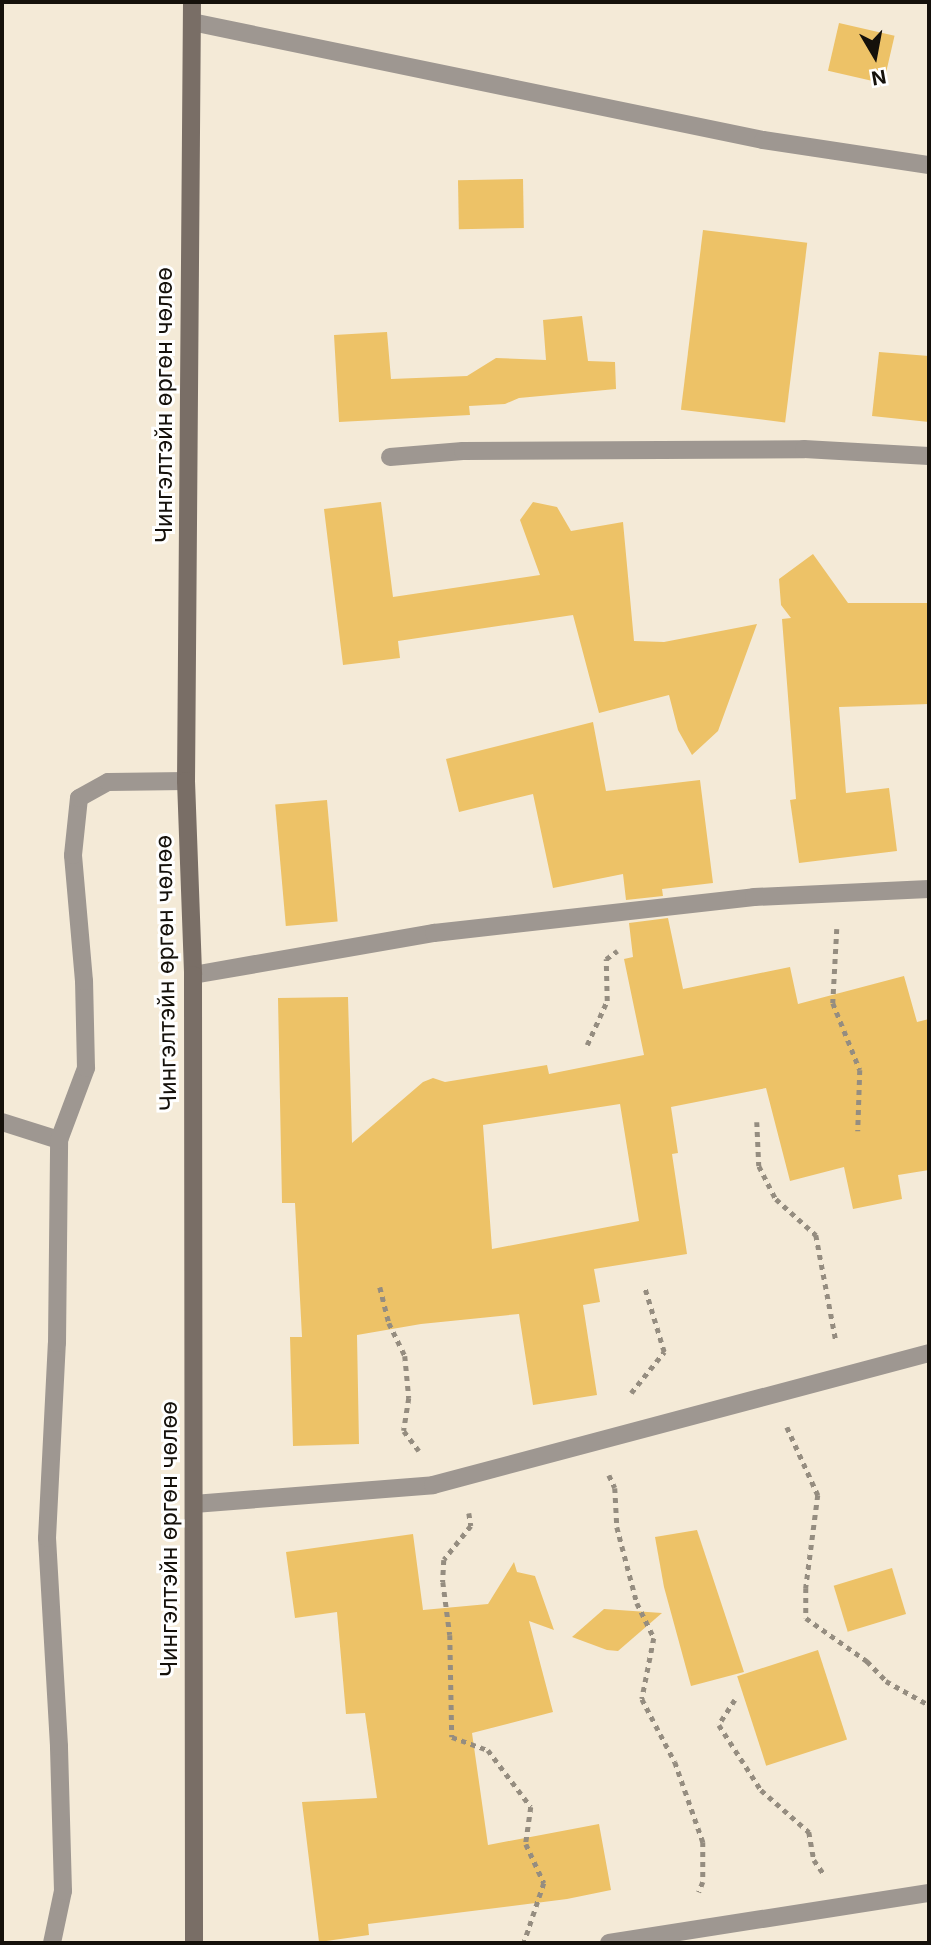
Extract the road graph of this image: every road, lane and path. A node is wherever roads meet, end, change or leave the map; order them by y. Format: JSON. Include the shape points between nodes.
{"nodes":[{"id":1,"x":192,"y":2,"type":"edge"},
{"id":2,"x":192,"y":23,"type":"junction"},
{"id":3,"x":929,"y":165,"type":"edge"},
{"id":4,"x":929,"y":456,"type":"edge"},
{"id":5,"x":390,"y":457,"type":"dead end"},
{"id":6,"x":186,"y":780,"type":"junction"},
{"id":7,"x":929,"y":888,"type":"edge"},
{"id":8,"x":839,"y":893,"type":"junction"},
{"id":9,"x":627,"y":943,"type":"dead end"},
{"id":10,"x":193,"y":975,"type":"junction"},
{"id":11,"x":587,"y":1045,"type":"dead end"},
{"id":12,"x":2,"y":1122,"type":"edge"},
{"id":13,"x":757,"y":1122,"type":"dead end"},
{"id":14,"x":858,"y":1131,"type":"dead end"},
{"id":15,"x":59,"y":1140,"type":"junction"},
{"id":16,"x":380,"y":1287,"type":"dead end"},
{"id":17,"x":645,"y":1289,"type":"dead end"},
{"id":18,"x":929,"y":1353,"type":"edge"},
{"id":19,"x":844,"y":1376,"type":"junction"},
{"id":20,"x":771,"y":1395,"type":"junction"},
{"id":21,"x":595,"y":1442,"type":"junction"},
{"id":22,"x":463,"y":1477,"type":"junction"},
{"id":23,"x":194,"y":1504,"type":"junction"},
{"id":24,"x":735,"y":1700,"type":"dead end"},
{"id":25,"x":929,"y":1705,"type":"edge"},
{"id":26,"x":929,"y":1893,"type":"edge"},
{"id":27,"x":846,"y":1906,"type":"junction"},
{"id":28,"x":678,"y":1932,"type":"junction"},
{"id":29,"x":52,"y":1943,"type":"edge"},
{"id":30,"x":194,"y":1943,"type":"edge"},
{"id":31,"x":524,"y":1943,"type":"edge"},
{"id":32,"x":610,"y":1943,"type":"edge"}],
"edges":[{"from":1,"to":2,"type":"main road","name":"Чингэлтэйн өргөн чөлөө"},
{"from":2,"to":3,"type":"street","via":[[763,140]]},
{"from":2,"to":6,"type":"main road","name":"Чингэлтэйн өргөн чөлөө"},
{"from":4,"to":5,"type":"street","via":[[791,449],[463,451]]},
{"from":6,"to":10,"type":"main road","name":"Чингэлтэйн өргөн чөлөө"},
{"from":6,"to":15,"type":"street","via":[[108,782],[79,799],[73,855],[85,981],[86,1068]]},
{"from":7,"to":8,"type":"street"},
{"from":8,"to":10,"type":"street","via":[[754,897],[434,933]]},
{"from":8,"to":14,"type":"path","via":[[833,1003],[860,1070]]},
{"from":9,"to":11,"type":"path","via":[[606,958],[607,1001]]},
{"from":10,"to":23,"type":"main road","name":"Чингэлтэйн өргөн чөлөө"},
{"from":12,"to":15,"type":"street"},
{"from":13,"to":19,"type":"path","via":[[759,1166],[776,1199],[816,1235]]},
{"from":15,"to":29,"type":"street","via":[[57,1343],[47,1538],[63,1891]]},
{"from":16,"to":22,"type":"path","via":[[389,1324],[405,1356],[409,1398],[404,1431],[427,1461]]},
{"from":17,"to":21,"type":"path","via":[[664,1352]]},
{"from":18,"to":19,"type":"street"},
{"from":19,"to":20,"type":"street"},
{"from":20,"to":21,"type":"street"},
{"from":20,"to":25,"type":"path","via":[[818,1496],[806,1618],[867,1661],[886,1681]]},
{"from":21,"to":22,"type":"street"},
{"from":21,"to":28,"type":"path","via":[[615,1488],[618,1527],[637,1603],[654,1638],[642,1699],[675,1762],[703,1842],[704,1882]]},
{"from":22,"to":23,"type":"street","via":[[433,1485]]},
{"from":22,"to":31,"type":"path","via":[[471,1526],[444,1560],[443,1582],[450,1635],[452,1737],[488,1750],[531,1807],[526,1844],[544,1883]]},
{"from":23,"to":30,"type":"main road","name":"Чингэлтэйн өргөн чөлөө"},
{"from":24,"to":27,"type":"path","via":[[719,1725],[761,1790],[809,1832],[814,1860]]},
{"from":26,"to":27,"type":"street"},
{"from":27,"to":28,"type":"street"},
{"from":28,"to":32,"type":"street"}]}
